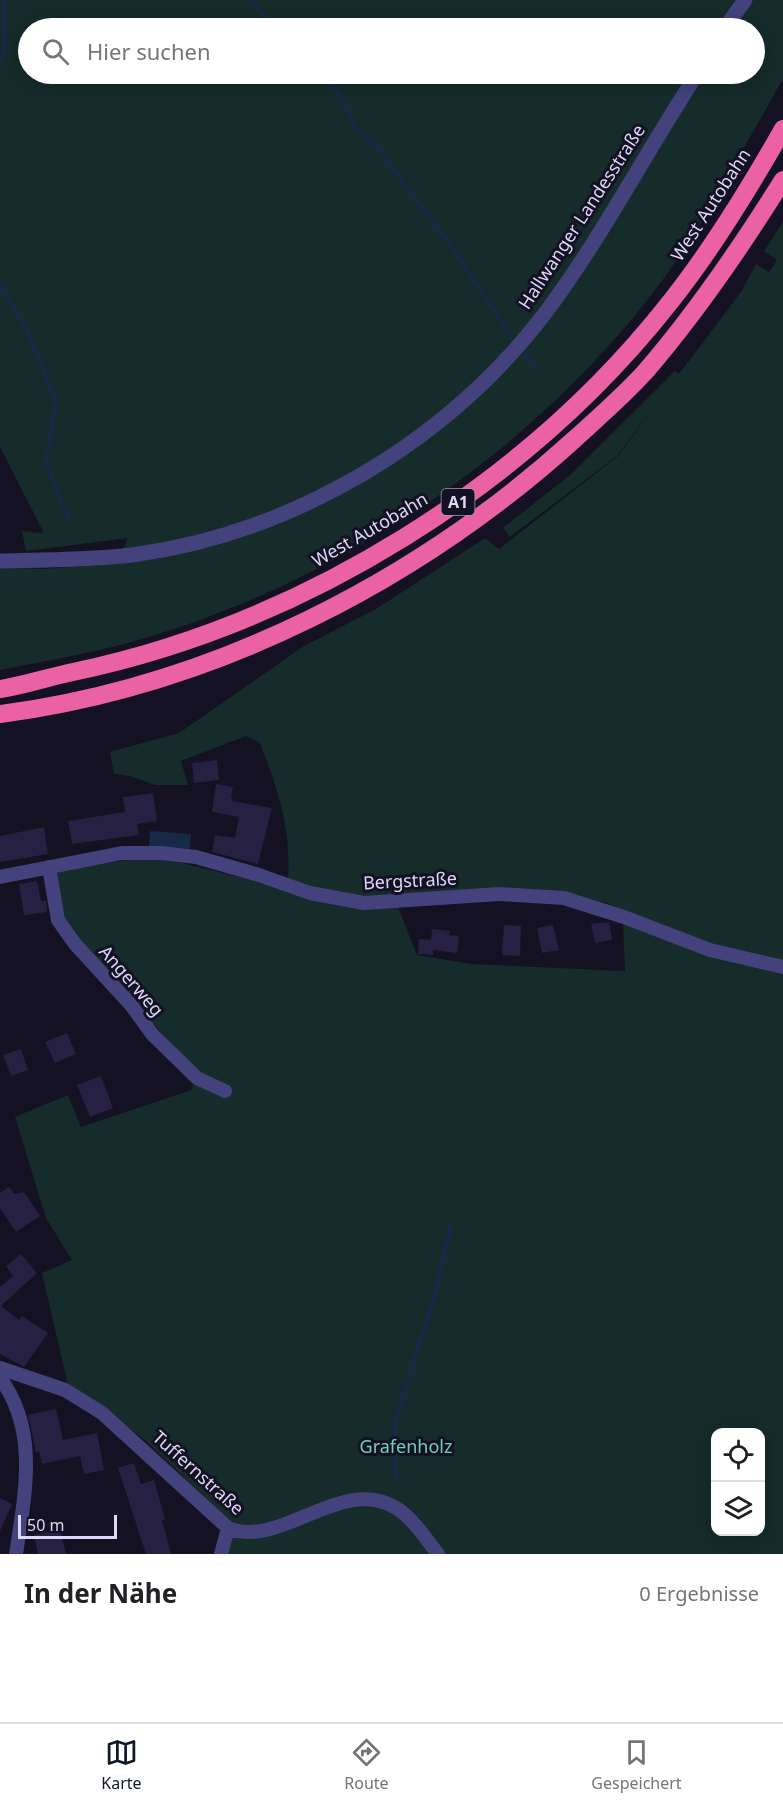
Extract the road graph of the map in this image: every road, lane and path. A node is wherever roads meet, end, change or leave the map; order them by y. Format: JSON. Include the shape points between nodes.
{"nodes":[{"id":1,"x":745,"y":0,"type":"edge"},
{"id":2,"x":732,"y":18,"type":"edge"},
{"id":3,"x":691,"y":84,"type":"edge"},
{"id":4,"x":783,"y":129,"type":"edge"},
{"id":5,"x":783,"y":180,"type":"edge"},
{"id":6,"x":0,"y":561,"type":"edge"},
{"id":7,"x":0,"y":689,"type":"edge"},
{"id":8,"x":0,"y":714,"type":"edge"},
{"id":9,"x":49,"y":867,"type":"junction"},
{"id":10,"x":0,"y":877,"type":"edge"},
{"id":11,"x":783,"y":967,"type":"edge"},
{"id":12,"x":225,"y":1091,"type":"dead end"},
{"id":13,"x":0,"y":1368,"type":"edge"},
{"id":14,"x":0,"y":1378,"type":"edge"},
{"id":15,"x":228,"y":1528,"type":"junction"},
{"id":16,"x":16,"y":1554,"type":"edge"},
{"id":17,"x":221,"y":1554,"type":"edge"},
{"id":18,"x":438,"y":1554,"type":"edge"}],
"edges":[{"from":1,"to":2,"type":"street"},
{"from":3,"to":6,"type":"street","name":"Hallwanger Landesstraße","via":[[582,260],[540,319],[480,385],[402,449],[316,499],[222,534],[87,560]]},
{"from":4,"to":7,"type":"highway","name":"West Autobahn","number":"A1","via":[[705,254],[621,358],[520,453],[438,516],[344,572],[179,644],[106,666]]},
{"from":5,"to":8,"type":"highway","number":"A1","via":[[712,287],[643,373],[541,469],[430,552],[274,635],[208,661],[71,701]]},
{"from":9,"to":10,"type":"street","name":"Bergstraße"},
{"from":9,"to":11,"type":"street","name":"Bergstraße","via":[[122,853],[161,853],[196,857],[310,893],[364,903],[499,894],[564,898],[711,950]]},
{"from":9,"to":12,"type":"street","name":"Angerweg","via":[[58,920],[75,944],[152,1034],[197,1078]]},
{"from":13,"to":15,"type":"street","name":"Tuffernstraße","via":[[65,1390],[102,1413]]},
{"from":14,"to":16,"type":"street","via":[[22,1416],[27,1468]]},
{"from":15,"to":17,"type":"street"},
{"from":15,"to":18,"type":"street","name":"Tuffernstraße","via":[[248,1533],[336,1503],[384,1503],[406,1515]]}]}
